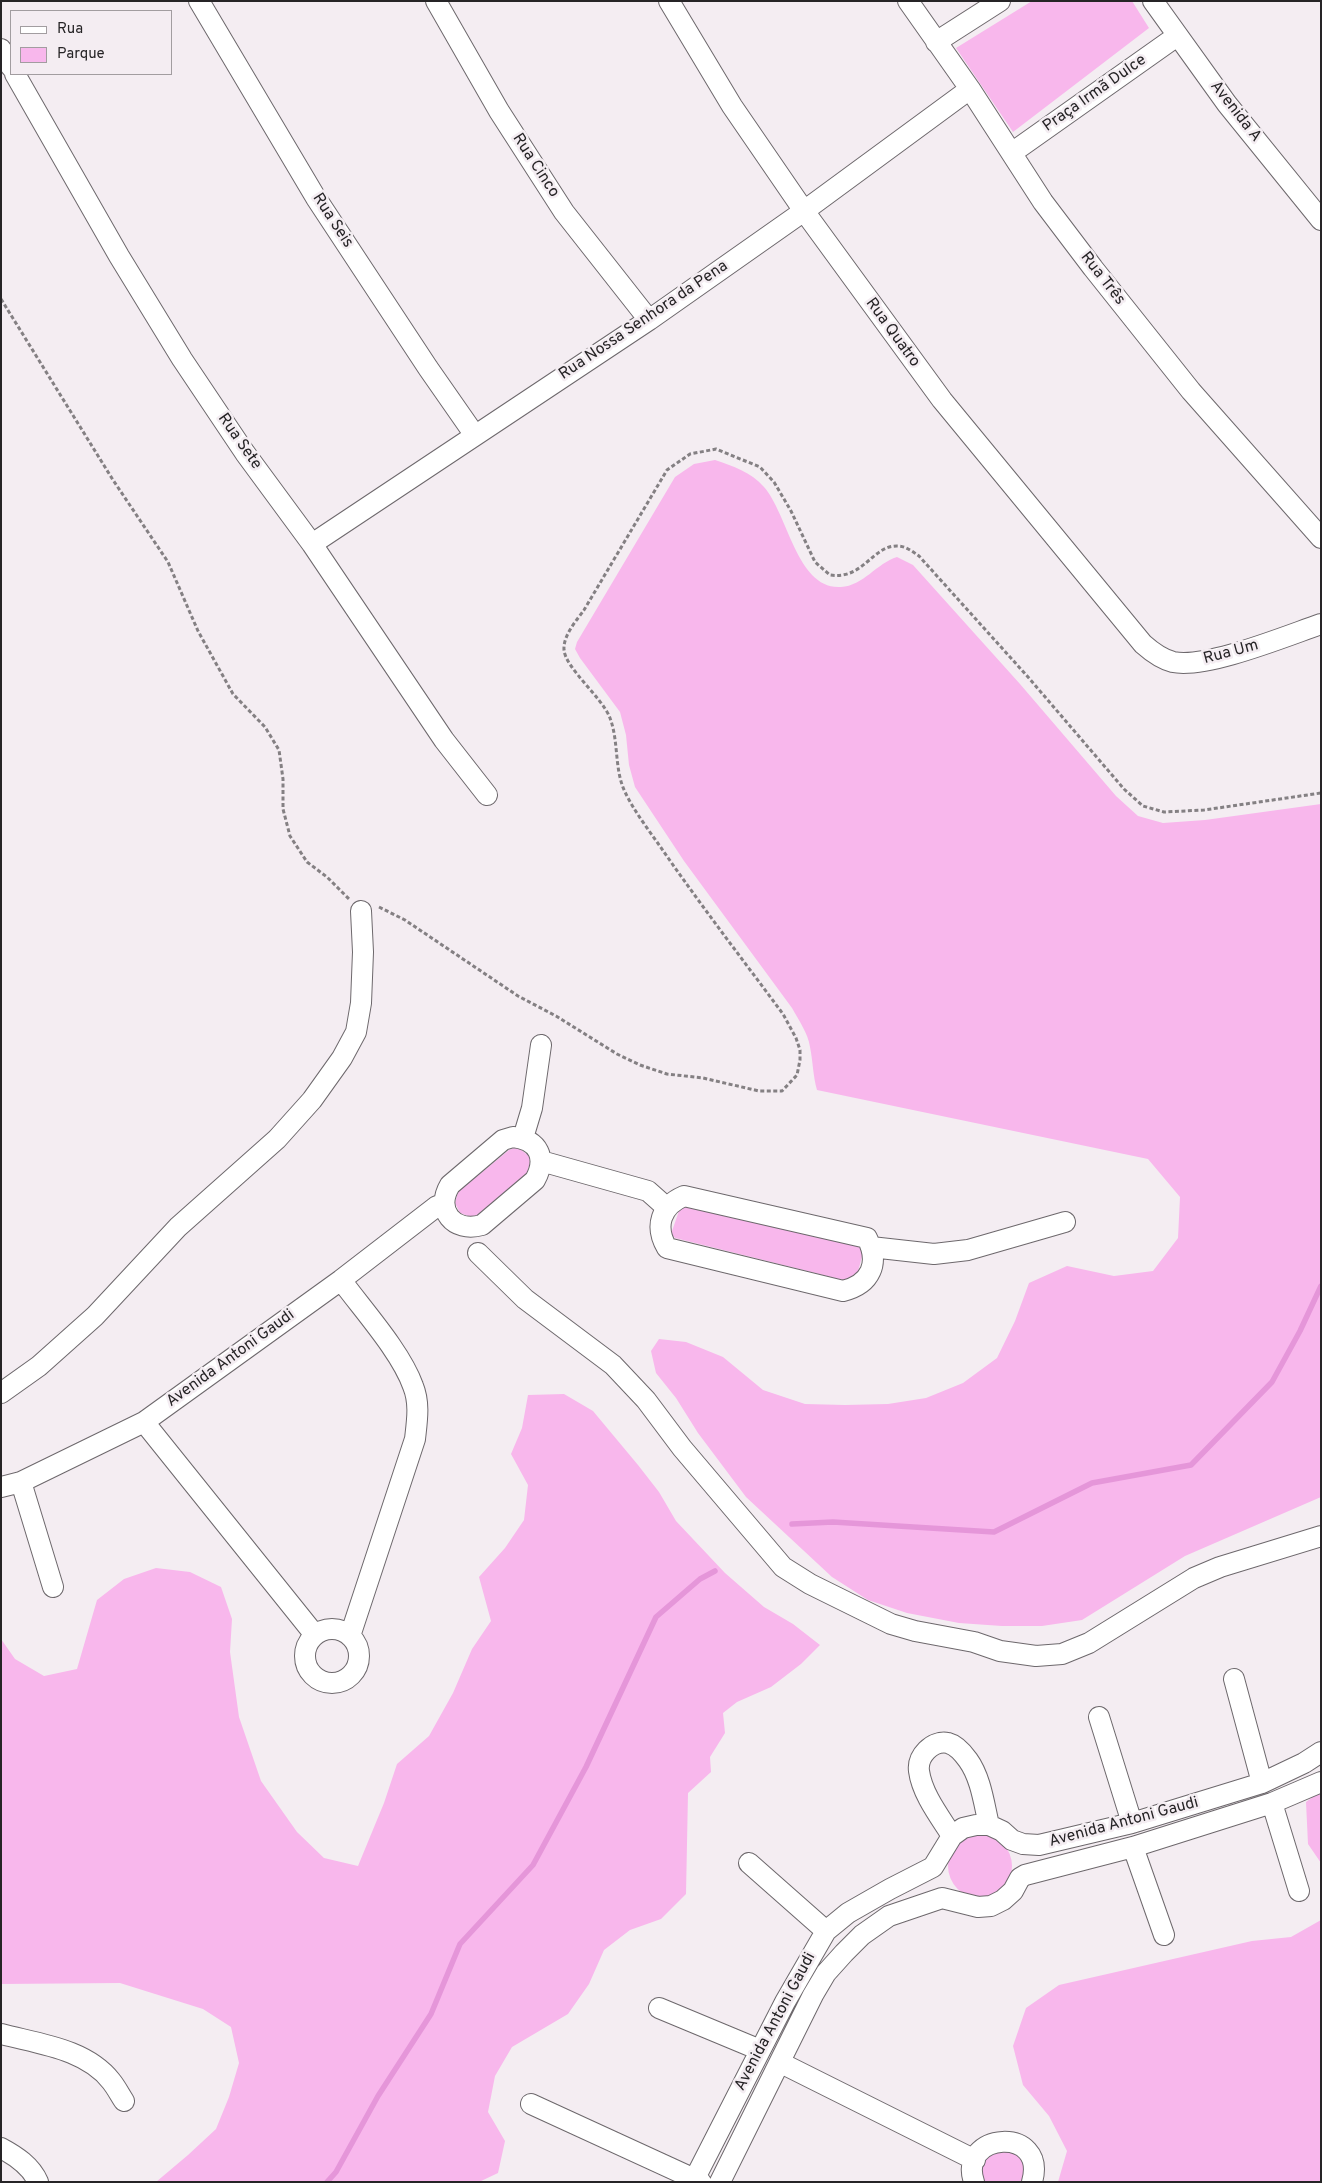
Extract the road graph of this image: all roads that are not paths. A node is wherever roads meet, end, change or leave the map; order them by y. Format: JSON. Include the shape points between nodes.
{"nodes":[{"id":1,"x":199,"y":1,"type":"edge"},
{"id":2,"x":436,"y":1,"type":"edge"},
{"id":3,"x":669,"y":1,"type":"edge"},
{"id":4,"x":908,"y":1,"type":"edge"},
{"id":5,"x":1000,"y":1,"type":"edge"},
{"id":6,"x":1153,"y":1,"type":"edge"},
{"id":7,"x":1177,"y":36,"type":"junction"},
{"id":8,"x":936,"y":42,"type":"junction"},
{"id":9,"x":1,"y":49,"type":"edge"},
{"id":10,"x":10,"y":65,"type":"edge"},
{"id":11,"x":16,"y":75,"type":"edge"},
{"id":12,"x":970,"y":89,"type":"junction"},
{"id":13,"x":1012,"y":152,"type":"junction"},
{"id":14,"x":804,"y":211,"type":"junction"},
{"id":15,"x":1321,"y":220,"type":"edge"},
{"id":16,"x":648,"y":320,"type":"junction"},
{"id":17,"x":474,"y":434,"type":"junction"},
{"id":18,"x":1321,"y":538,"type":"edge"},
{"id":19,"x":312,"y":544,"type":"junction"},
{"id":20,"x":1321,"y":624,"type":"edge"},
{"id":21,"x":1143,"y":644,"type":"joint"},
{"id":22,"x":487,"y":795,"type":"dead end"},
{"id":23,"x":361,"y":911,"type":"road end"},
{"id":24,"x":542,"y":1045,"type":"dead end"},
{"id":25,"x":524,"y":1138,"type":"junction"},
{"id":26,"x":541,"y":1161,"type":"junction"},
{"id":27,"x":444,"y":1204,"type":"junction"},
{"id":28,"x":666,"y":1208,"type":"junction"},
{"id":29,"x":1064,"y":1222,"type":"dead end"},
{"id":30,"x":871,"y":1247,"type":"junction"},
{"id":31,"x":478,"y":1253,"type":"dead end"},
{"id":32,"x":341,"y":1280,"type":"junction"},
{"id":33,"x":1,"y":1393,"type":"edge"},
{"id":34,"x":144,"y":1422,"type":"junction"},
{"id":35,"x":21,"y":1482,"type":"junction"},
{"id":36,"x":1,"y":1487,"type":"edge"},
{"id":37,"x":1321,"y":1536,"type":"edge"},
{"id":38,"x":54,"y":1587,"type":"dead end"},
{"id":39,"x":315,"y":1635,"type":"junction"},
{"id":40,"x":350,"y":1636,"type":"junction"},
{"id":41,"x":1234,"y":1679,"type":"dead end"},
{"id":42,"x":1099,"y":1717,"type":"dead end"},
{"id":43,"x":1321,"y":1752,"type":"edge"},
{"id":44,"x":1321,"y":1782,"type":"edge"},
{"id":45,"x":1262,"y":1783,"type":"junction"},
{"id":46,"x":1272,"y":1804,"type":"junction"},
{"id":47,"x":1132,"y":1822,"type":"junction"},
{"id":48,"x":989,"y":1825,"type":"junction"},
{"id":49,"x":952,"y":1836,"type":"junction"},
{"id":50,"x":1133,"y":1846,"type":"junction"},
{"id":51,"x":749,"y":1864,"type":"dead end"},
{"id":52,"x":1299,"y":1891,"type":"dead end"},
{"id":53,"x":826,"y":1931,"type":"junction"},
{"id":54,"x":1164,"y":1935,"type":"dead end"},
{"id":55,"x":659,"y":2008,"type":"dead end"},
{"id":56,"x":1,"y":2034,"type":"edge"},
{"id":57,"x":760,"y":2050,"type":"junction"},
{"id":58,"x":781,"y":2063,"type":"junction"},
{"id":59,"x":124,"y":2102,"type":"dead end"},
{"id":60,"x":531,"y":2104,"type":"dead end"},
{"id":61,"x":1,"y":2148,"type":"edge"},
{"id":62,"x":975,"y":2160,"type":"junction"},
{"id":63,"x":696,"y":2181,"type":"edge"},
{"id":64,"x":38,"y":2182,"type":"edge"},
{"id":65,"x":720,"y":2182,"type":"edge"},
{"id":66,"x":974,"y":2182,"type":"edge"},
{"id":67,"x":1032,"y":2182,"type":"edge"}],
"edges":[{"from":1,"to":17,"type":"street","name":"Rua Seis","via":[[316,198]]},
{"from":2,"to":16,"type":"street","name":"Rua Cinco","via":[[499,111],[564,212]]},
{"from":3,"to":14,"type":"street","name":"Rua Quatro","via":[[732,106]]},
{"from":4,"to":8,"type":"street","name":"Rua Três"},
{"from":5,"to":8,"type":"street"},
{"from":6,"to":7,"type":"street","name":"Avenida A"},
{"from":7,"to":13,"type":"street","name":"Praça Irmã Dulce"},
{"from":7,"to":15,"type":"street","name":"Avenida A","via":[[1227,104]]},
{"from":8,"to":12,"type":"street","name":"Rua Três"},
{"from":9,"to":10,"type":"street"},
{"from":11,"to":19,"type":"street","name":"Rua Sete","via":[[118,256],[182,359]]},
{"from":12,"to":13,"type":"street","name":"Rua Três"},
{"from":12,"to":14,"type":"street","name":"Rua Nossa Senhora da Pena"},
{"from":13,"to":18,"type":"street","name":"Rua Três","via":[[1043,202],[1191,391]]},
{"from":14,"to":16,"type":"street","name":"Rua Nossa Senhora da Pena"},
{"from":14,"to":21,"type":"street","name":"Rua Quatro","via":[[942,400]]},
{"from":16,"to":17,"type":"street","name":"Rua Nossa Senhora da Pena"},
{"from":17,"to":19,"type":"street","name":"Rua Nossa Senhora da Pena"},
{"from":19,"to":22,"type":"street","name":"Rua Sete","via":[[444,740]]},
{"from":20,"to":21,"type":"street","name":"Rua Um","via":[[1240,652],[1190,663],[1162,658]]},
{"from":23,"to":33,"type":"street","via":[[362,994],[356,1032],[312,1100],[277,1139],[178,1226],[95,1316],[39,1366]]},
{"from":24,"to":25,"type":"street"},
{"from":25,"to":26,"type":"street","via":[[539,1151]]},
{"from":25,"to":27,"type":"street","via":[[503,1140],[450,1185]]},
{"from":26,"to":27,"type":"street","via":[[535,1180],[482,1225],[462,1226],[453,1221]]},
{"from":26,"to":28,"type":"street","via":[[648,1192]]},
{"from":27,"to":32,"type":"street","name":"Avenida Antoni Gaudi","via":[[437,1206]]},
{"from":28,"to":30,"type":"street","via":[[684,1196],[867,1238]]},
{"from":28,"to":30,"type":"street","via":[[659,1227],[667,1248],[843,1291],[853,1289],[868,1276],[872,1267]]},
{"from":29,"to":30,"type":"street","via":[[968,1250],[934,1254]]},
{"from":31,"to":37,"type":"street","via":[[525,1299],[613,1365],[646,1400],[682,1448],[783,1567],[891,1624],[1000,1651],[1036,1656],[1062,1654],[1089,1643],[1194,1578]]},
{"from":32,"to":34,"type":"street","name":"Avenida Antoni Gaudi"},
{"from":32,"to":40,"type":"street","via":[[402,1362],[414,1386],[418,1412],[415,1439]]},
{"from":34,"to":35,"type":"street","name":"Avenida Antoni Gaudi"},
{"from":34,"to":39,"type":"street"},
{"from":35,"to":36,"type":"street","name":"Avenida Antoni Gaudi"},
{"from":35,"to":38,"type":"street"},
{"from":39,"to":40,"type":"street","via":[[332,1629]]},
{"from":39,"to":40,"type":"street","via":[[306,1651],[308,1669],[322,1681],[331,1683],[349,1677],[358,1662],[356,1643]]},
{"from":41,"to":45,"type":"street"},
{"from":42,"to":47,"type":"street"},
{"from":43,"to":45,"type":"street","name":"Avenida Antoni Gaudi"},
{"from":44,"to":46,"type":"street","name":"Avenida Antoni Gaudi"},
{"from":45,"to":47,"type":"street","name":"Avenida Antoni Gaudi"},
{"from":46,"to":50,"type":"street","name":"Avenida Antoni Gaudi"},
{"from":46,"to":52,"type":"street"},
{"from":47,"to":48,"type":"street","name":"Avenida Antoni Gaudi","via":[[1039,1845],[1012,1840],[1002,1830]]},
{"from":48,"to":49,"type":"street","via":[[963,1828]]},
{"from":48,"to":49,"type":"street","via":[[970,1762],[952,1745],[934,1744],[923,1755],[918,1770],[932,1803]]},
{"from":49,"to":53,"type":"street","name":"Avenida Antoni Gaudi","via":[[933,1868],[890,1889]]},
{"from":50,"to":54,"type":"street"},
{"from":50,"to":58,"type":"street","name":"Avenida Antoni Gaudi","via":[[1025,1875],[1013,1891],[991,1906],[978,1907],[942,1898],[889,1916],[862,1935],[826,1973]]},
{"from":51,"to":53,"type":"street"},
{"from":53,"to":57,"type":"street","name":"Avenida Antoni Gaudi"},
{"from":55,"to":57,"type":"street"},
{"from":56,"to":59,"type":"street","via":[[74,2054],[94,2065],[112,2081]]},
{"from":57,"to":63,"type":"street","name":"Avenida Antoni Gaudi"},
{"from":58,"to":62,"type":"street"},
{"from":58,"to":65,"type":"street","name":"Avenida Antoni Gaudi"},
{"from":60,"to":63,"type":"street"},
{"from":61,"to":64,"type":"street","via":[[17,2156]]},
{"from":62,"to":66,"type":"street","via":[[972,2169]]},
{"from":62,"to":67,"type":"street","via":[[987,2145],[997,2141],[1016,2143],[1030,2156],[1034,2166]]}]}
